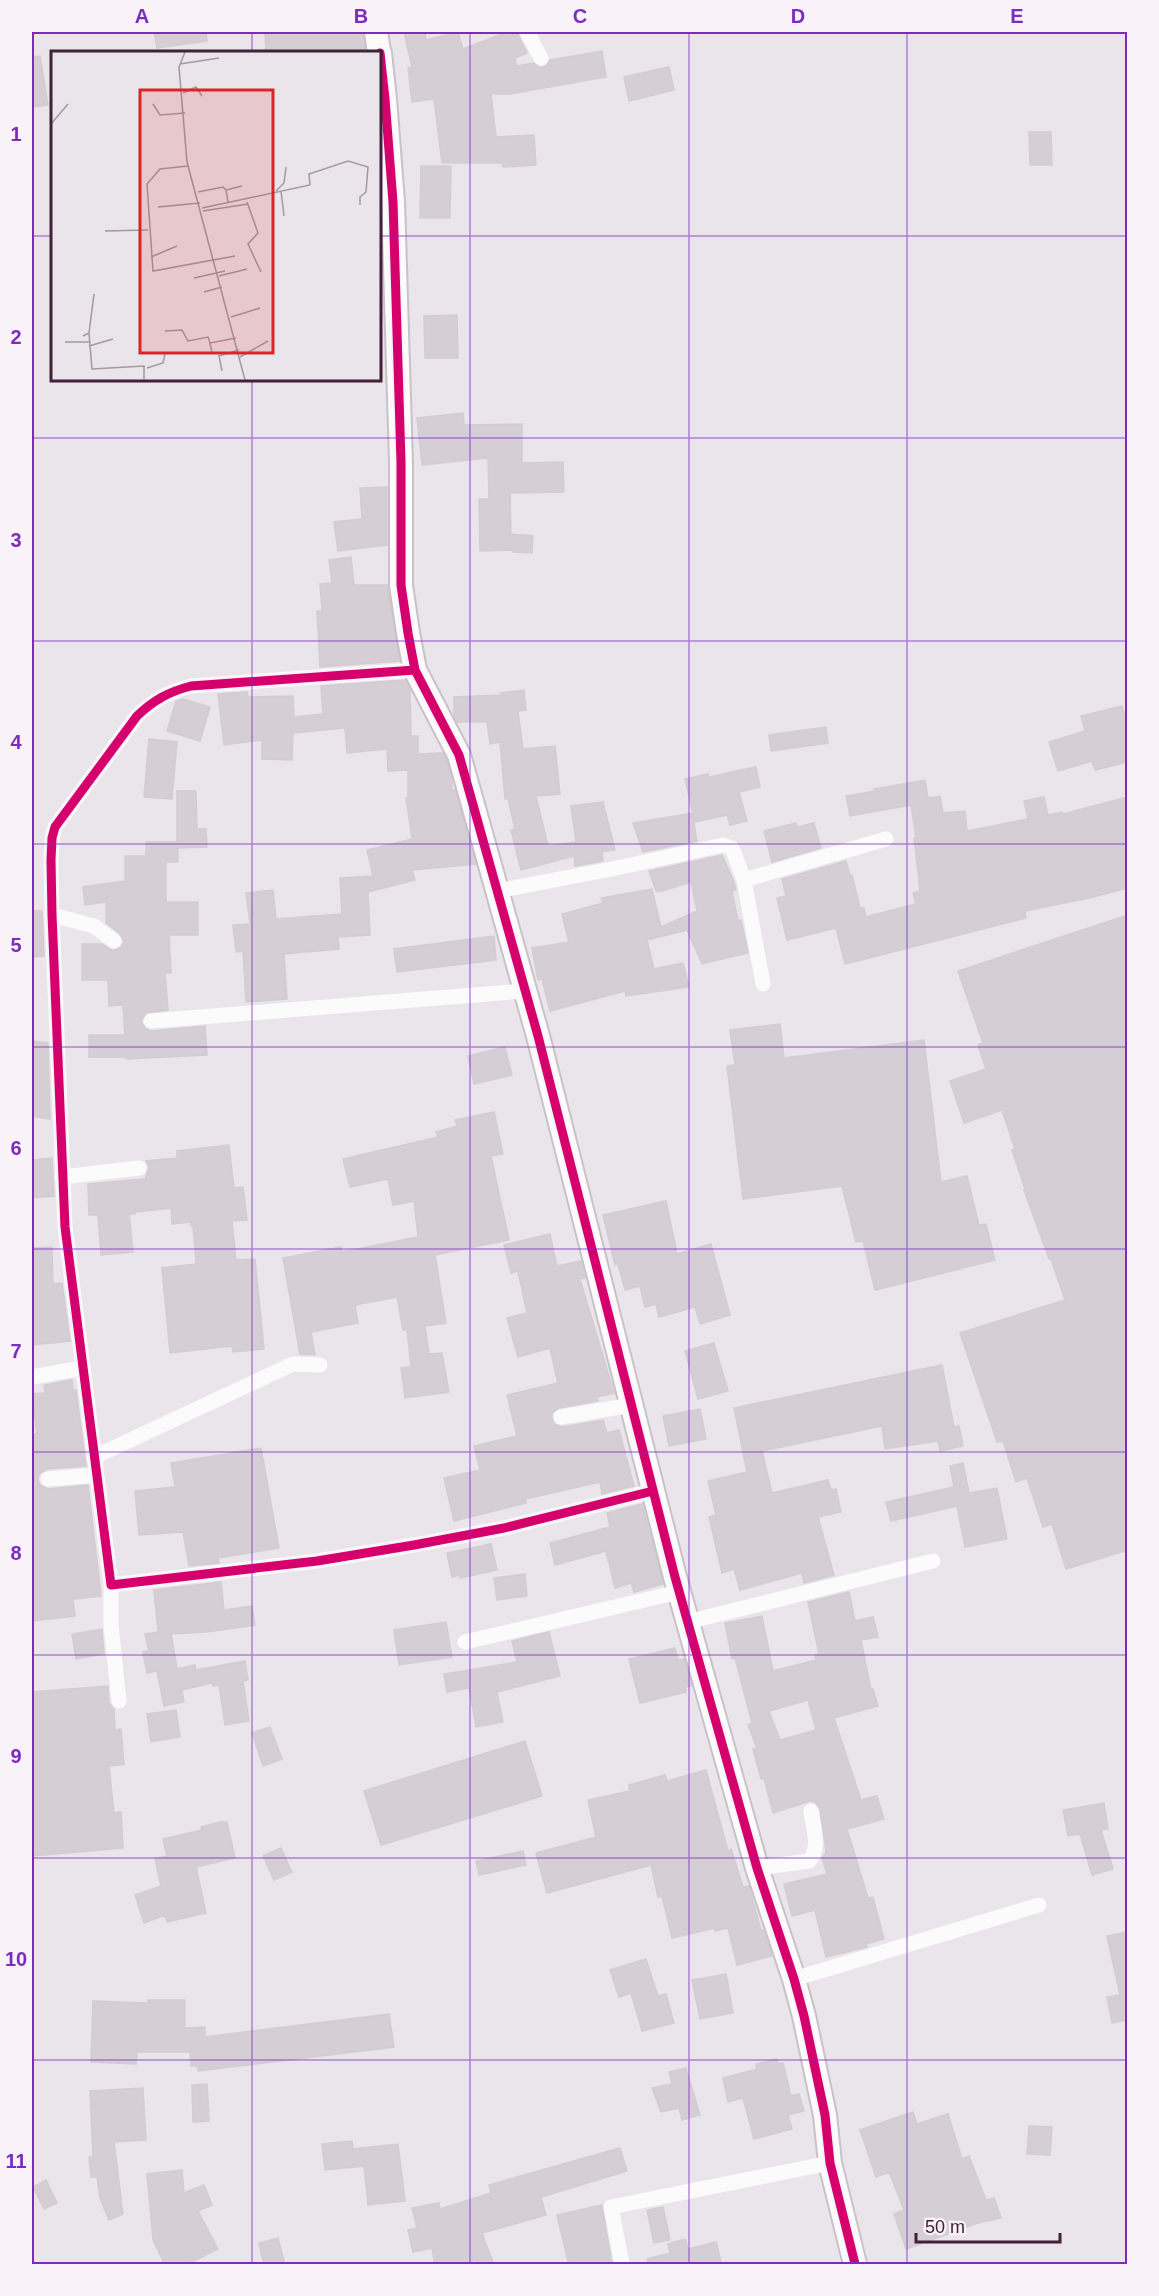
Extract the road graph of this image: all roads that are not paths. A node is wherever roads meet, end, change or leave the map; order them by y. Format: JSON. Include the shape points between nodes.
{"nodes":[{"id":1,"x":376,"y":32,"type":"edge"},
{"id":2,"x":527,"y":32,"type":"edge"},
{"id":3,"x":379,"y":51,"type":"edge"},
{"id":4,"x":542,"y":58,"type":"dead end"},
{"id":5,"x":382,"y":82,"type":"edge"},
{"id":6,"x":415,"y":670,"type":"junction"},
{"id":7,"x":886,"y":839,"type":"dead end"},
{"id":8,"x":744,"y":880,"type":"junction"},
{"id":9,"x":497,"y":891,"type":"junction"},
{"id":10,"x":52,"y":915,"type":"junction"},
{"id":11,"x":114,"y":941,"type":"dead end"},
{"id":12,"x":764,"y":984,"type":"dead end"},
{"id":13,"x":524,"y":991,"type":"junction"},
{"id":14,"x":151,"y":1021,"type":"dead end"},
{"id":15,"x":139,"y":1168,"type":"dead end"},
{"id":16,"x":62,"y":1177,"type":"junction"},
{"id":17,"x":320,"y":1365,"type":"dead end"},
{"id":18,"x":82,"y":1368,"type":"junction"},
{"id":19,"x":32,"y":1377,"type":"edge"},
{"id":20,"x":632,"y":1405,"type":"junction"},
{"id":21,"x":561,"y":1417,"type":"dead end"},
{"id":22,"x":94,"y":1457,"type":"junction"},
{"id":23,"x":96,"y":1475,"type":"junction"},
{"id":24,"x":48,"y":1479,"type":"dead end"},
{"id":25,"x":653,"y":1491,"type":"junction"},
{"id":26,"x":933,"y":1562,"type":"dead end"},
{"id":27,"x":111,"y":1585,"type":"junction"},
{"id":28,"x":679,"y":1592,"type":"junction"},
{"id":29,"x":687,"y":1622,"type":"junction"},
{"id":30,"x":465,"y":1642,"type":"dead end"},
{"id":31,"x":119,"y":1701,"type":"dead end"},
{"id":32,"x":811,"y":1811,"type":"dead end"},
{"id":33,"x":757,"y":1868,"type":"junction"},
{"id":34,"x":1039,"y":1905,"type":"dead end"},
{"id":35,"x":794,"y":1979,"type":"junction"},
{"id":36,"x":830,"y":2163,"type":"junction"},
{"id":37,"x":622,"y":2265,"type":"edge"},
{"id":38,"x":855,"y":2265,"type":"edge"}],
"edges":[{"from":1,"to":3,"type":"street"},
{"from":2,"to":4,"type":"street"},
{"from":5,"to":6,"type":"street","via":[[394,225],[401,585]]},
{"from":6,"to":9,"type":"street","via":[[459,755]]},
{"from":6,"to":10,"type":"street","via":[[191,686],[153,701],[137,716],[55,827]]},
{"from":7,"to":8,"type":"street"},
{"from":8,"to":9,"type":"street","via":[[732,848],[723,845]]},
{"from":8,"to":12,"type":"street"},
{"from":9,"to":13,"type":"street"},
{"from":10,"to":11,"type":"street","via":[[94,926]]},
{"from":10,"to":16,"type":"street"},
{"from":13,"to":14,"type":"street"},
{"from":13,"to":20,"type":"street"},
{"from":15,"to":16,"type":"street"},
{"from":16,"to":18,"type":"street"},
{"from":17,"to":22,"type":"street","via":[[293,1365]]},
{"from":18,"to":19,"type":"street"},
{"from":18,"to":22,"type":"street"},
{"from":20,"to":21,"type":"street"},
{"from":20,"to":25,"type":"street"},
{"from":22,"to":23,"type":"street"},
{"from":23,"to":24,"type":"street"},
{"from":23,"to":27,"type":"street"},
{"from":25,"to":27,"type":"street","via":[[504,1528],[392,1549],[317,1562]]},
{"from":25,"to":28,"type":"street"},
{"from":26,"to":29,"type":"street"},
{"from":27,"to":31,"type":"street"},
{"from":28,"to":29,"type":"street"},
{"from":28,"to":30,"type":"street"},
{"from":29,"to":33,"type":"street"},
{"from":32,"to":33,"type":"street","via":[[816,1849],[813,1857]]},
{"from":33,"to":35,"type":"street"},
{"from":34,"to":35,"type":"street"},
{"from":35,"to":36,"type":"street","via":[[825,2115]]},
{"from":36,"to":37,"type":"street","via":[[611,2207]]},
{"from":36,"to":38,"type":"street"}]}
